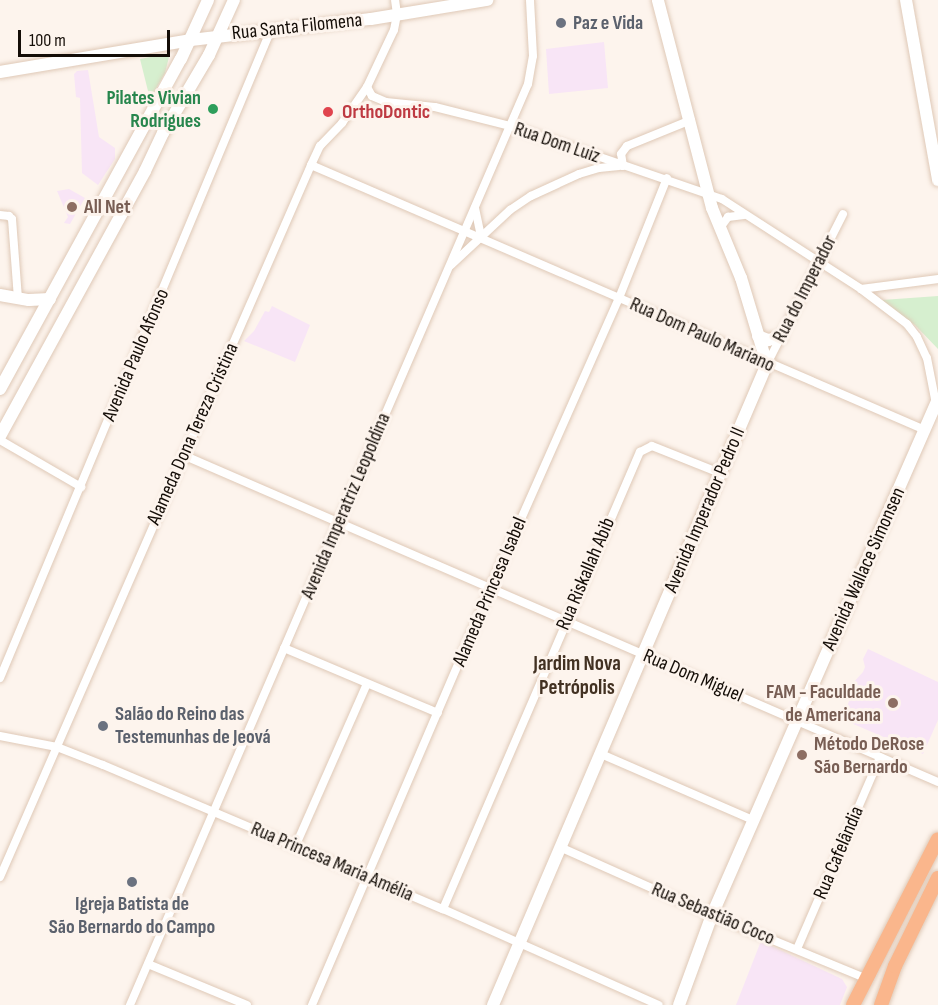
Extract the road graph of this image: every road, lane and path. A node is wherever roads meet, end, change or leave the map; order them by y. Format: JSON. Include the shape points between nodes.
{"nodes":[{"id":1,"x":208,"y":0,"type":"edge"},
{"id":2,"x":234,"y":0,"type":"edge"},
{"id":3,"x":395,"y":0,"type":"edge"},
{"id":4,"x":488,"y":0,"type":"edge"},
{"id":5,"x":530,"y":0,"type":"edge"},
{"id":6,"x":658,"y":0,"type":"edge"},
{"id":7,"x":906,"y":0,"type":"edge"},
{"id":8,"x":397,"y":14,"type":"junction"},
{"id":9,"x":270,"y":32,"type":"junction"},
{"id":10,"x":219,"y":36,"type":"junction"},
{"id":11,"x":191,"y":40,"type":"junction"},
{"id":12,"x":0,"y":72,"type":"edge"},
{"id":13,"x":167,"y":84,"type":"junction"},
{"id":14,"x":368,"y":87,"type":"junction"},
{"id":15,"x":691,"y":120,"type":"junction"},
{"id":16,"x":510,"y":126,"type":"junction"},
{"id":17,"x":163,"y":132,"type":"junction"},
{"id":18,"x":311,"y":165,"type":"junction"},
{"id":19,"x":623,"y":166,"type":"junction"},
{"id":20,"x":667,"y":178,"type":"junction"},
{"id":21,"x":938,"y":180,"type":"edge"},
{"id":22,"x":708,"y":192,"type":"junction"},
{"id":23,"x":475,"y":208,"type":"junction"},
{"id":24,"x":744,"y":214,"type":"junction"},
{"id":25,"x":843,"y":214,"type":"dead end"},
{"id":26,"x":0,"y":215,"type":"edge"},
{"id":27,"x":720,"y":228,"type":"junction"},
{"id":28,"x":464,"y":229,"type":"junction"},
{"id":29,"x":481,"y":237,"type":"junction"},
{"id":30,"x":820,"y":261,"type":"junction"},
{"id":31,"x":445,"y":271,"type":"junction"},
{"id":32,"x":938,"y":279,"type":"edge"},
{"id":33,"x":861,"y":289,"type":"junction"},
{"id":34,"x":0,"y":295,"type":"edge"},
{"id":35,"x":18,"y":298,"type":"junction"},
{"id":36,"x":50,"y":298,"type":"junction"},
{"id":37,"x":619,"y":298,"type":"junction"},
{"id":38,"x":758,"y":336,"type":"junction"},
{"id":39,"x":781,"y":337,"type":"junction"},
{"id":40,"x":767,"y":364,"type":"junction"},
{"id":41,"x":0,"y":389,"type":"edge"},
{"id":42,"x":937,"y":401,"type":"edge"},
{"id":43,"x":925,"y":430,"type":"junction"},
{"id":44,"x":0,"y":436,"type":"edge"},
{"id":45,"x":0,"y":440,"type":"edge"},
{"id":46,"x":183,"y":455,"type":"junction"},
{"id":47,"x":720,"y":473,"type":"junction"},
{"id":48,"x":81,"y":487,"type":"junction"},
{"id":49,"x":338,"y":523,"type":"junction"},
{"id":50,"x":490,"y":589,"type":"junction"},
{"id":51,"x":566,"y":621,"type":"junction"},
{"id":52,"x":284,"y":648,"type":"junction"},
{"id":53,"x":644,"y":655,"type":"junction"},
{"id":54,"x":0,"y":678,"type":"edge"},
{"id":55,"x":367,"y":684,"type":"junction"},
{"id":56,"x":438,"y":713,"type":"junction"},
{"id":57,"x":797,"y":720,"type":"junction"},
{"id":58,"x":0,"y":736,"type":"edge"},
{"id":59,"x":57,"y":747,"type":"junction"},
{"id":60,"x":601,"y":754,"type":"junction"},
{"id":61,"x":880,"y":757,"type":"junction"},
{"id":62,"x":938,"y":782,"type":"edge"},
{"id":63,"x":214,"y":810,"type":"junction"},
{"id":64,"x":753,"y":820,"type":"junction"},
{"id":65,"x":938,"y":839,"type":"edge"},
{"id":66,"x":296,"y":847,"type":"junction"},
{"id":67,"x":562,"y":848,"type":"junction"},
{"id":68,"x":0,"y":877,"type":"edge"},
{"id":69,"x":367,"y":878,"type":"junction"},
{"id":70,"x":938,"y":878,"type":"edge"},
{"id":71,"x":443,"y":909,"type":"junction"},
{"id":72,"x":712,"y":915,"type":"junction"},
{"id":73,"x":520,"y":944,"type":"junction"},
{"id":74,"x":797,"y":949,"type":"junction"},
{"id":75,"x":148,"y":963,"type":"junction"},
{"id":76,"x":865,"y":978,"type":"junction"},
{"id":77,"x":130,"y":1005,"type":"edge"},
{"id":78,"x":247,"y":1005,"type":"edge"},
{"id":79,"x":312,"y":1005,"type":"edge"},
{"id":80,"x":493,"y":1005,"type":"edge"},
{"id":81,"x":659,"y":1005,"type":"edge"},
{"id":82,"x":679,"y":1005,"type":"edge"},
{"id":83,"x":853,"y":1005,"type":"edge"},
{"id":84,"x":880,"y":1005,"type":"edge"}],
"edges":[{"from":1,"to":11,"type":"street"},
{"from":2,"to":10,"type":"street"},
{"from":3,"to":8,"type":"street","name":"Alameda Dona Tereza Cristina"},
{"from":4,"to":8,"type":"street","name":"Rua Santa Filomena"},
{"from":5,"to":16,"type":"street","name":"Avenida Imperatriz Leopoldina","via":[[532,67]]},
{"from":6,"to":15,"type":"street"},
{"from":7,"to":21,"type":"street"},
{"from":8,"to":9,"type":"street","name":"Rua Santa Filomena"},
{"from":8,"to":14,"type":"street","name":"Alameda Dona Tereza Cristina","via":[[394,30]]},
{"from":9,"to":10,"type":"street","name":"Rua Santa Filomena"},
{"from":9,"to":48,"type":"street","name":"Avenida Paulo Afonso"},
{"from":10,"to":11,"type":"street","name":"Rua Santa Filomena"},
{"from":10,"to":17,"type":"street"},
{"from":11,"to":12,"type":"street","name":"Rua Santa Filomena"},
{"from":11,"to":13,"type":"street"},
{"from":13,"to":17,"type":"street","via":[[175,87],[178,94]]},
{"from":13,"to":36,"type":"street"},
{"from":14,"to":16,"type":"street","name":"Rua Dom Luiz","via":[[372,96],[386,102],[435,107]]},
{"from":14,"to":18,"type":"street","name":"Alameda Dona Tereza Cristina","via":[[320,146]]},
{"from":15,"to":19,"type":"street","via":[[627,146],[621,154]]},
{"from":15,"to":22,"type":"street"},
{"from":16,"to":19,"type":"street","name":"Rua Dom Luiz"},
{"from":16,"to":23,"type":"street","name":"Avenida Imperatriz Leopoldina"},
{"from":17,"to":44,"type":"street"},
{"from":18,"to":28,"type":"street","name":"Rua Dom Paulo Mariano"},
{"from":18,"to":46,"type":"street","name":"Alameda Dona Tereza Cristina"},
{"from":19,"to":20,"type":"street","name":"Rua Dom Luiz"},
{"from":19,"to":29,"type":"street","via":[[579,174],[531,196]]},
{"from":20,"to":22,"type":"street","name":"Rua Dom Luiz"},
{"from":20,"to":37,"type":"street","name":"Alameda Princesa Isabel"},
{"from":22,"to":24,"type":"street","name":"Rua Dom Luiz"},
{"from":22,"to":27,"type":"street"},
{"from":23,"to":28,"type":"street","name":"Avenida Imperatriz Leopoldina"},
{"from":23,"to":29,"type":"street"},
{"from":24,"to":27,"type":"street","via":[[728,217]]},
{"from":24,"to":30,"type":"street","name":"Rua Dom Luiz"},
{"from":25,"to":30,"type":"street","name":"Rua do Imperador"},
{"from":26,"to":35,"type":"street","via":[[12,219]]},
{"from":27,"to":38,"type":"street","via":[[741,278]]},
{"from":28,"to":29,"type":"street","name":"Rua Dom Paulo Mariano"},
{"from":28,"to":31,"type":"street","name":"Avenida Imperatriz Leopoldina"},
{"from":29,"to":31,"type":"street"},
{"from":29,"to":37,"type":"street","name":"Rua Dom Paulo Mariano"},
{"from":30,"to":33,"type":"street","name":"Rua Dom Luiz"},
{"from":30,"to":39,"type":"street","name":"Rua do Imperador"},
{"from":31,"to":49,"type":"street","name":"Avenida Imperatriz Leopoldina"},
{"from":32,"to":33,"type":"street"},
{"from":33,"to":42,"type":"street","name":"Rua Dom Luiz","via":[[907,324],[917,337],[927,358]]},
{"from":34,"to":35,"type":"street"},
{"from":35,"to":36,"type":"street"},
{"from":36,"to":41,"type":"street"},
{"from":37,"to":40,"type":"street","name":"Rua Dom Paulo Mariano"},
{"from":37,"to":50,"type":"street","name":"Alameda Princesa Isabel"},
{"from":38,"to":39,"type":"street","via":[[768,340]]},
{"from":38,"to":40,"type":"street"},
{"from":39,"to":40,"type":"street","name":"Rua do Imperador"},
{"from":40,"to":43,"type":"street","name":"Rua Dom Paulo Mariano"},
{"from":40,"to":47,"type":"street","name":"Avenida Imperador Pedro II"},
{"from":42,"to":43,"type":"street","name":"Avenida Wallace Simonsen"},
{"from":43,"to":57,"type":"street","name":"Avenida Wallace Simonsen"},
{"from":45,"to":48,"type":"street"},
{"from":46,"to":49,"type":"street","name":"Rua Dom Miguel"},
{"from":46,"to":59,"type":"street","name":"Alameda Dona Tereza Cristina"},
{"from":47,"to":51,"type":"street","name":"Rua Riskallah Abib","via":[[659,447],[646,446]]},
{"from":47,"to":53,"type":"street","name":"Avenida Imperador Pedro II"},
{"from":48,"to":54,"type":"street","name":"Avenida Paulo Afonso"},
{"from":49,"to":50,"type":"street","name":"Rua Dom Miguel"},
{"from":49,"to":52,"type":"street","name":"Avenida Imperatriz Leopoldina"},
{"from":50,"to":51,"type":"street","name":"Rua Dom Miguel"},
{"from":50,"to":56,"type":"street","name":"Alameda Princesa Isabel"},
{"from":51,"to":53,"type":"street","name":"Rua Dom Miguel"},
{"from":51,"to":71,"type":"street","name":"Rua Riskallah Abib"},
{"from":52,"to":55,"type":"street"},
{"from":52,"to":63,"type":"street","name":"Avenida Imperatriz Leopoldina"},
{"from":53,"to":57,"type":"street","name":"Rua Dom Miguel"},
{"from":53,"to":60,"type":"street","name":"Avenida Imperador Pedro II"},
{"from":55,"to":56,"type":"street"},
{"from":55,"to":66,"type":"street"},
{"from":56,"to":69,"type":"street","name":"Alameda Princesa Isabel"},
{"from":57,"to":61,"type":"street","name":"Rua Dom Miguel"},
{"from":57,"to":64,"type":"street","name":"Avenida Wallace Simonsen"},
{"from":58,"to":59,"type":"street","name":"Rua Princesa Maria Amélia"},
{"from":59,"to":63,"type":"street","name":"Rua Princesa Maria Amélia"},
{"from":59,"to":68,"type":"street","name":"Alameda Dona Tereza Cristina"},
{"from":60,"to":64,"type":"street"},
{"from":60,"to":67,"type":"street","name":"Avenida Imperador Pedro II"},
{"from":61,"to":62,"type":"street","name":"Rua Dom Miguel"},
{"from":61,"to":74,"type":"street","name":"Rua Cafelândia"},
{"from":63,"to":66,"type":"street","name":"Rua Princesa Maria Amélia"},
{"from":63,"to":75,"type":"street","name":"Avenida Imperatriz Leopoldina"},
{"from":64,"to":72,"type":"street","name":"Avenida Wallace Simonsen"},
{"from":65,"to":76,"type":"main road"},
{"from":66,"to":69,"type":"street","name":"Rua Princesa Maria Amélia"},
{"from":67,"to":72,"type":"street","name":"Rua Sebastião Coco"},
{"from":67,"to":73,"type":"street","name":"Avenida Imperador Pedro II"},
{"from":69,"to":71,"type":"street","name":"Rua Princesa Maria Amélia"},
{"from":69,"to":79,"type":"street","name":"Alameda Princesa Isabel"},
{"from":70,"to":84,"type":"main road"},
{"from":71,"to":73,"type":"street","name":"Rua Princesa Maria Amélia"},
{"from":72,"to":74,"type":"street","name":"Rua Sebastião Coco"},
{"from":72,"to":82,"type":"street","name":"Avenida Wallace Simonsen"},
{"from":73,"to":80,"type":"street","name":"Avenida Imperador Pedro II"},
{"from":73,"to":81,"type":"street","name":"Rua Princesa Maria Amélia"},
{"from":74,"to":76,"type":"street","name":"Rua Sebastião Coco"},
{"from":75,"to":77,"type":"street","name":"Avenida Imperatriz Leopoldina"},
{"from":75,"to":78,"type":"street"},
{"from":76,"to":83,"type":"main road"}]}
